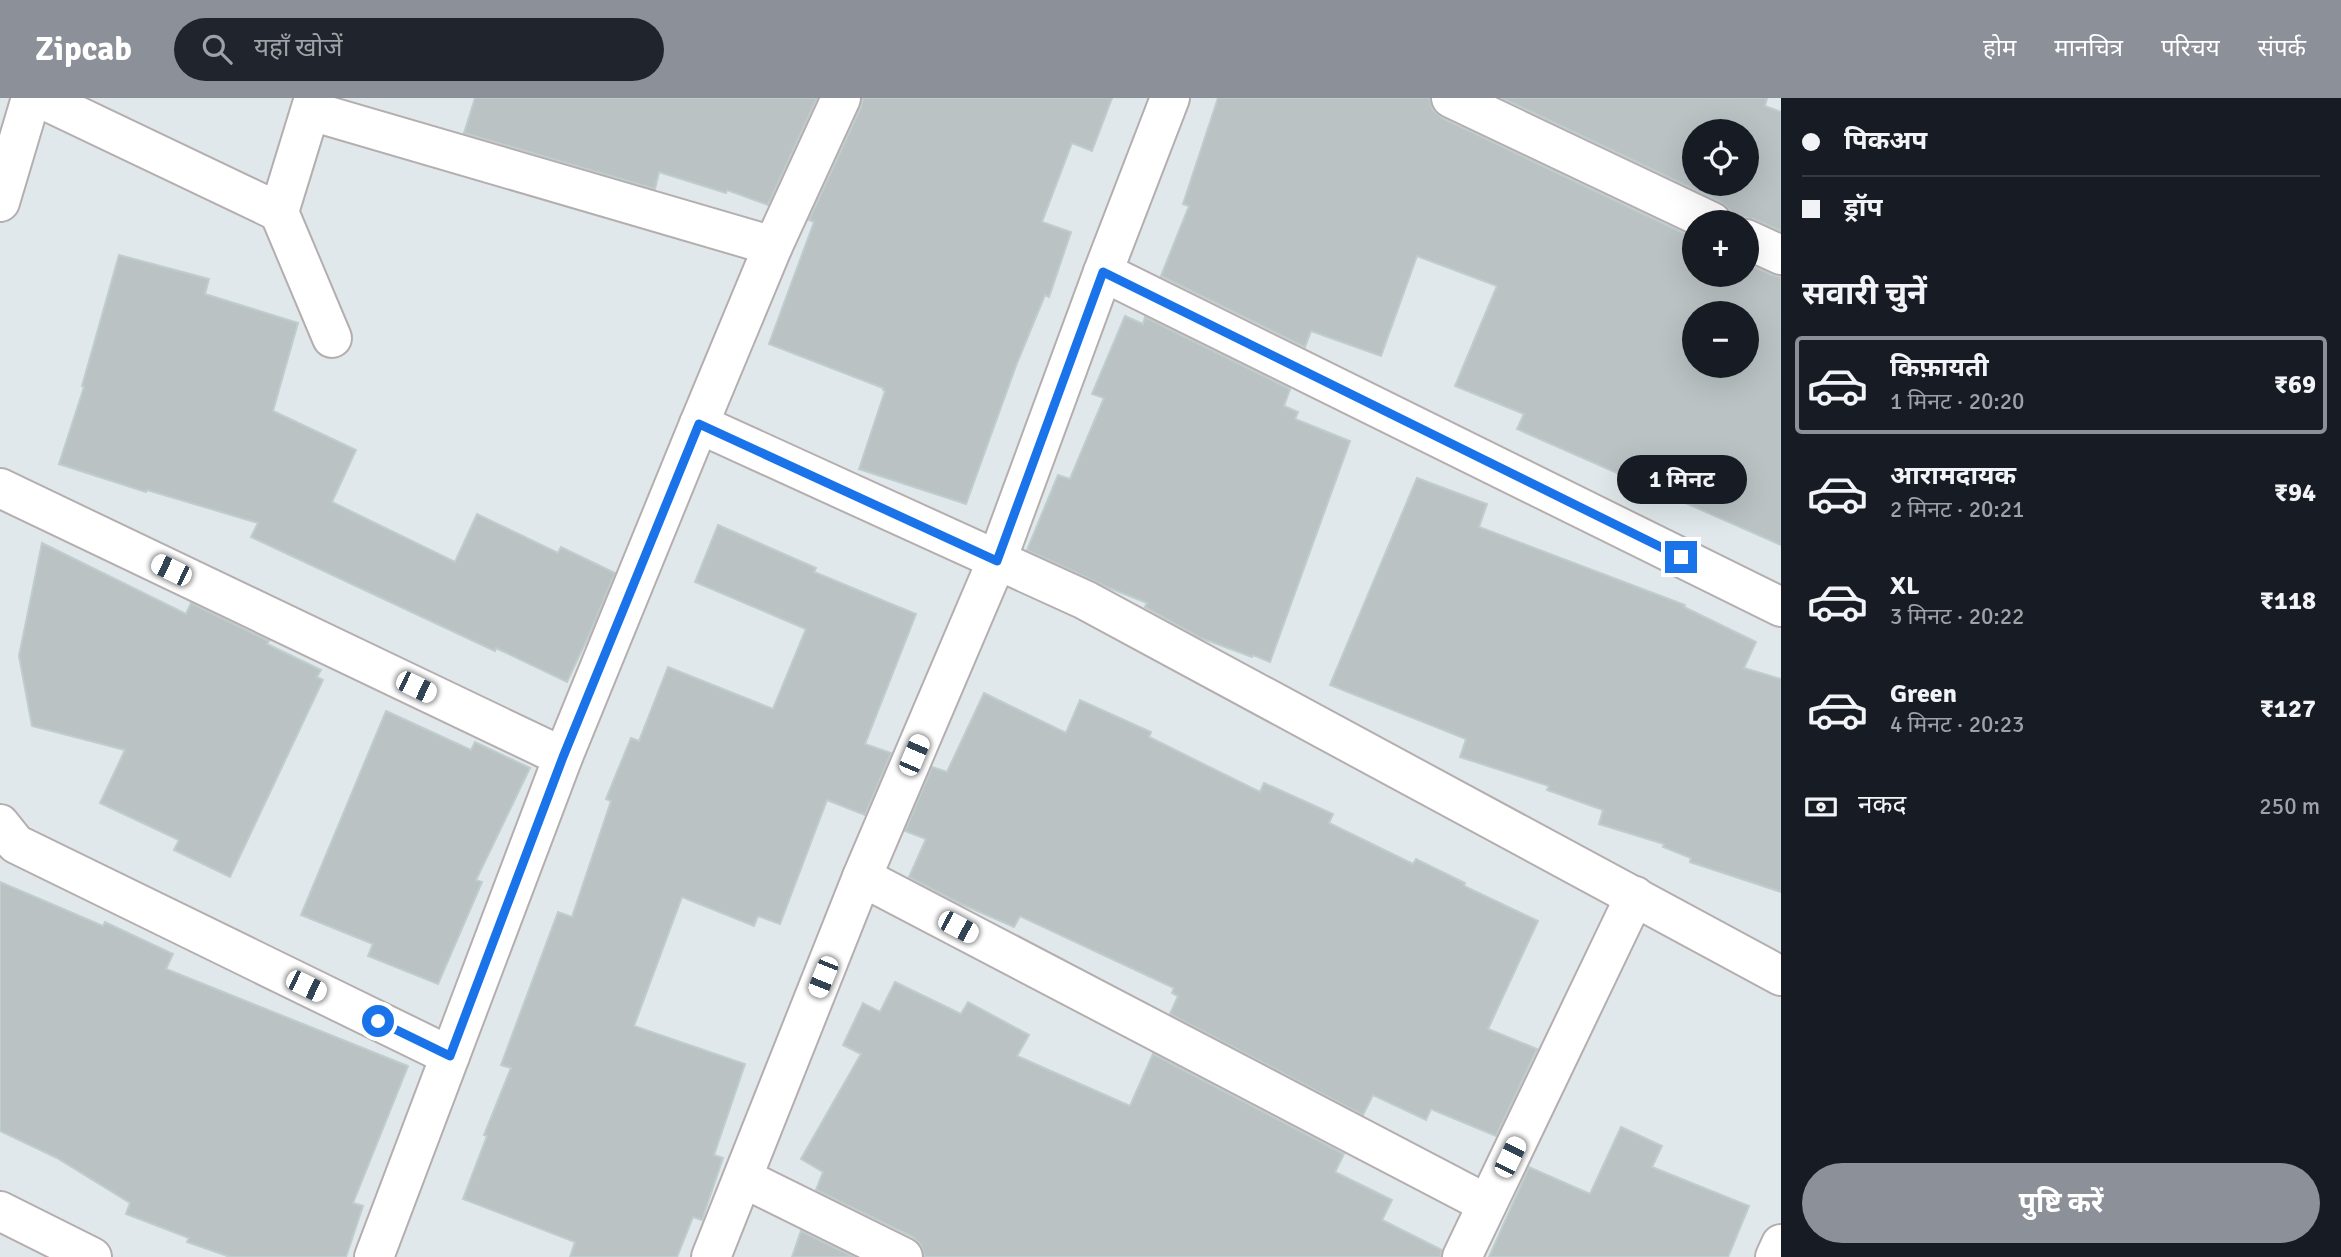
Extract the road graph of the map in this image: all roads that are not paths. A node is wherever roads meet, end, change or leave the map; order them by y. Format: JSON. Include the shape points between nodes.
{"nodes":[{"id":1,"x":31,"y":98,"type":"edge"},
{"id":2,"x":40,"y":98,"type":"edge"},
{"id":3,"x":841,"y":98,"type":"edge"},
{"id":4,"x":1170,"y":98,"type":"edge"},
{"id":5,"x":1451,"y":98,"type":"edge"},
{"id":6,"x":313,"y":104,"type":"edge"},
{"id":7,"x":0,"y":202,"type":"edge"},
{"id":8,"x":1687,"y":210,"type":"edge"},
{"id":9,"x":279,"y":212,"type":"junction"},
{"id":10,"x":1759,"y":245,"type":"edge"},
{"id":11,"x":773,"y":246,"type":"junction"},
{"id":12,"x":1781,"y":255,"type":"edge"},
{"id":13,"x":1103,"y":272,"type":"junction"},
{"id":14,"x":332,"y":338,"type":"dead end"},
{"id":15,"x":699,"y":424,"type":"junction"},
{"id":16,"x":0,"y":488,"type":"edge"},
{"id":17,"x":997,"y":561,"type":"junction"},
{"id":18,"x":1781,"y":607,"type":"edge"},
{"id":19,"x":563,"y":757,"type":"junction"},
{"id":20,"x":0,"y":824,"type":"edge"},
{"id":21,"x":862,"y":877,"type":"junction"},
{"id":22,"x":1635,"y":896,"type":"junction"},
{"id":23,"x":1781,"y":976,"type":"edge"},
{"id":24,"x":450,"y":1056,"type":"junction"},
{"id":25,"x":744,"y":1178,"type":"junction"},
{"id":26,"x":1487,"y":1204,"type":"junction"},
{"id":27,"x":24,"y":1232,"type":"edge"},
{"id":28,"x":1781,"y":1244,"type":"edge"},
{"id":29,"x":92,"y":1257,"type":"edge"},
{"id":30,"x":374,"y":1257,"type":"edge"},
{"id":31,"x":711,"y":1257,"type":"edge"},
{"id":32,"x":903,"y":1257,"type":"edge"},
{"id":33,"x":1462,"y":1257,"type":"edge"},
{"id":34,"x":1775,"y":1257,"type":"edge"}],
"edges":[{"from":1,"to":7,"type":"street"},
{"from":2,"to":9,"type":"street"},
{"from":3,"to":11,"type":"street"},
{"from":4,"to":13,"type":"street"},
{"from":5,"to":8,"type":"street"},
{"from":6,"to":9,"type":"street"},
{"from":6,"to":11,"type":"street"},
{"from":9,"to":14,"type":"street"},
{"from":10,"to":12,"type":"street"},
{"from":11,"to":15,"type":"street"},
{"from":13,"to":17,"type":"street"},
{"from":13,"to":18,"type":"street"},
{"from":15,"to":17,"type":"street"},
{"from":15,"to":19,"type":"street"},
{"from":16,"to":19,"type":"street"},
{"from":17,"to":21,"type":"street"},
{"from":17,"to":22,"type":"street","via":[[1085,600]]},
{"from":19,"to":24,"type":"street"},
{"from":20,"to":24,"type":"street","via":[[16,844]]},
{"from":21,"to":25,"type":"street"},
{"from":21,"to":26,"type":"street"},
{"from":22,"to":23,"type":"street"},
{"from":22,"to":26,"type":"street"},
{"from":24,"to":30,"type":"street"},
{"from":25,"to":31,"type":"street"},
{"from":25,"to":32,"type":"street"},
{"from":26,"to":33,"type":"street"},
{"from":27,"to":29,"type":"street"},
{"from":28,"to":34,"type":"street"}]}
